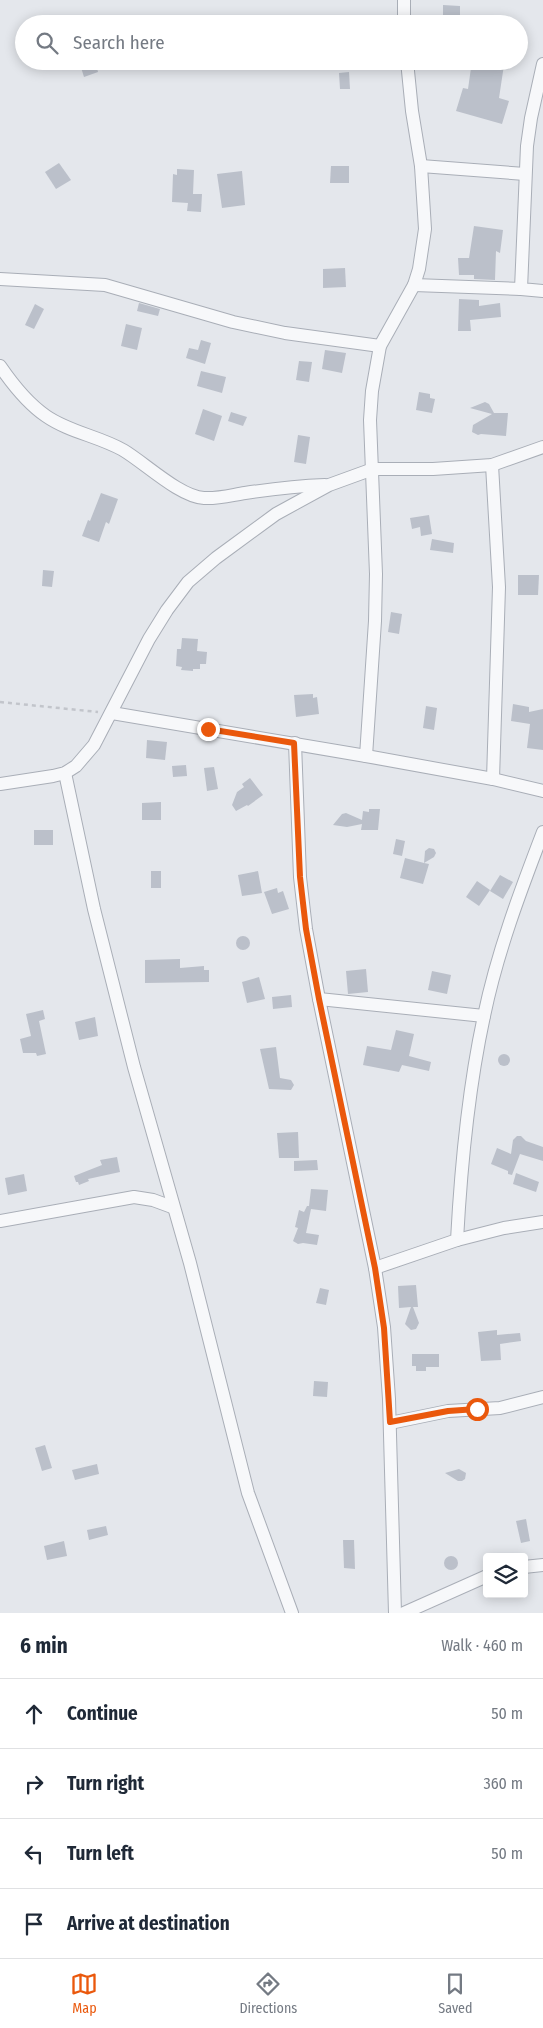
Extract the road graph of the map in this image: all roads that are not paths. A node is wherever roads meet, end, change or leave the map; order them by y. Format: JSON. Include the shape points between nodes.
{"nodes":[{"id":1,"x":404,"y":0,"type":"edge"},
{"id":2,"x":404,"y":15,"type":"edge"},
{"id":3,"x":543,"y":64,"type":"edge"},
{"id":4,"x":408,"y":70,"type":"edge"},
{"id":5,"x":540,"y":86,"type":"edge"},
{"id":6,"x":422,"y":166,"type":"junction"},
{"id":7,"x":525,"y":174,"type":"junction"},
{"id":8,"x":0,"y":279,"type":"edge"},
{"id":9,"x":414,"y":285,"type":"junction"},
{"id":10,"x":521,"y":289,"type":"junction"},
{"id":11,"x":543,"y":290,"type":"edge"},
{"id":12,"x":380,"y":346,"type":"junction"},
{"id":13,"x":0,"y":366,"type":"edge"},
{"id":14,"x":543,"y":447,"type":"edge"},
{"id":15,"x":492,"y":465,"type":"junction"},
{"id":16,"x":373,"y":469,"type":"junction"},
{"id":17,"x":329,"y":485,"type":"junction"},
{"id":18,"x":112,"y":713,"type":"junction"},
{"id":19,"x":294,"y":743,"type":"junction"},
{"id":20,"x":366,"y":756,"type":"junction"},
{"id":21,"x":65,"y":773,"type":"junction"},
{"id":22,"x":493,"y":780,"type":"junction"},
{"id":23,"x":0,"y":784,"type":"edge"},
{"id":24,"x":543,"y":791,"type":"edge"},
{"id":25,"x":543,"y":832,"type":"edge"},
{"id":26,"x":319,"y":999,"type":"junction"},
{"id":27,"x":484,"y":1016,"type":"junction"},
{"id":28,"x":172,"y":1207,"type":"junction"},
{"id":29,"x":0,"y":1221,"type":"edge"},
{"id":30,"x":543,"y":1222,"type":"edge"},
{"id":31,"x":457,"y":1240,"type":"junction"},
{"id":32,"x":375,"y":1268,"type":"junction"},
{"id":33,"x":543,"y":1397,"type":"edge"},
{"id":34,"x":390,"y":1422,"type":"junction"},
{"id":35,"x":543,"y":1565,"type":"edge"},
{"id":36,"x":528,"y":1567,"type":"edge"},
{"id":37,"x":483,"y":1578,"type":"edge"},
{"id":38,"x":292,"y":1613,"type":"edge"},
{"id":39,"x":395,"y":1613,"type":"edge"},
{"id":40,"x":404,"y":1613,"type":"edge"}],
"edges":[{"from":1,"to":2,"type":"street"},
{"from":3,"to":5,"type":"street"},
{"from":4,"to":6,"type":"street"},
{"from":5,"to":7,"type":"street","via":[[531,118]]},
{"from":6,"to":7,"type":"street"},
{"from":6,"to":9,"type":"street","via":[[425,229]]},
{"from":7,"to":10,"type":"street"},
{"from":8,"to":12,"type":"street","via":[[105,285],[233,322]]},
{"from":9,"to":10,"type":"street"},
{"from":9,"to":12,"type":"street"},
{"from":10,"to":11,"type":"street"},
{"from":12,"to":16,"type":"street","via":[[370,420]]},
{"from":13,"to":17,"type":"street","via":[[15,387],[46,416],[62,426],[122,450],[192,496],[205,499],[289,487]]},
{"from":14,"to":15,"type":"street"},
{"from":15,"to":16,"type":"street"},
{"from":15,"to":22,"type":"street","via":[[499,587]]},
{"from":16,"to":17,"type":"street"},
{"from":16,"to":20,"type":"street","via":[[376,602]]},
{"from":17,"to":18,"type":"street","via":[[276,514],[188,582],[149,639]]},
{"from":18,"to":19,"type":"street"},
{"from":18,"to":21,"type":"street","via":[[86,756]]},
{"from":19,"to":20,"type":"street"},
{"from":19,"to":26,"type":"street","via":[[300,877]]},
{"from":20,"to":22,"type":"street"},
{"from":21,"to":23,"type":"street"},
{"from":21,"to":28,"type":"street","via":[[94,909]]},
{"from":22,"to":24,"type":"street"},
{"from":25,"to":27,"type":"street","via":[[510,918]]},
{"from":26,"to":27,"type":"street"},
{"from":26,"to":32,"type":"street"},
{"from":27,"to":31,"type":"street","via":[[467,1122]]},
{"from":28,"to":29,"type":"street","via":[[134,1197]]},
{"from":28,"to":38,"type":"street","via":[[190,1263],[248,1493]]},
{"from":30,"to":31,"type":"street"},
{"from":31,"to":32,"type":"street"},
{"from":32,"to":34,"type":"street","via":[[385,1335]]},
{"from":33,"to":34,"type":"street","via":[[500,1408],[448,1411]]},
{"from":34,"to":39,"type":"street"},
{"from":35,"to":36,"type":"street"},
{"from":37,"to":40,"type":"street"}]}
